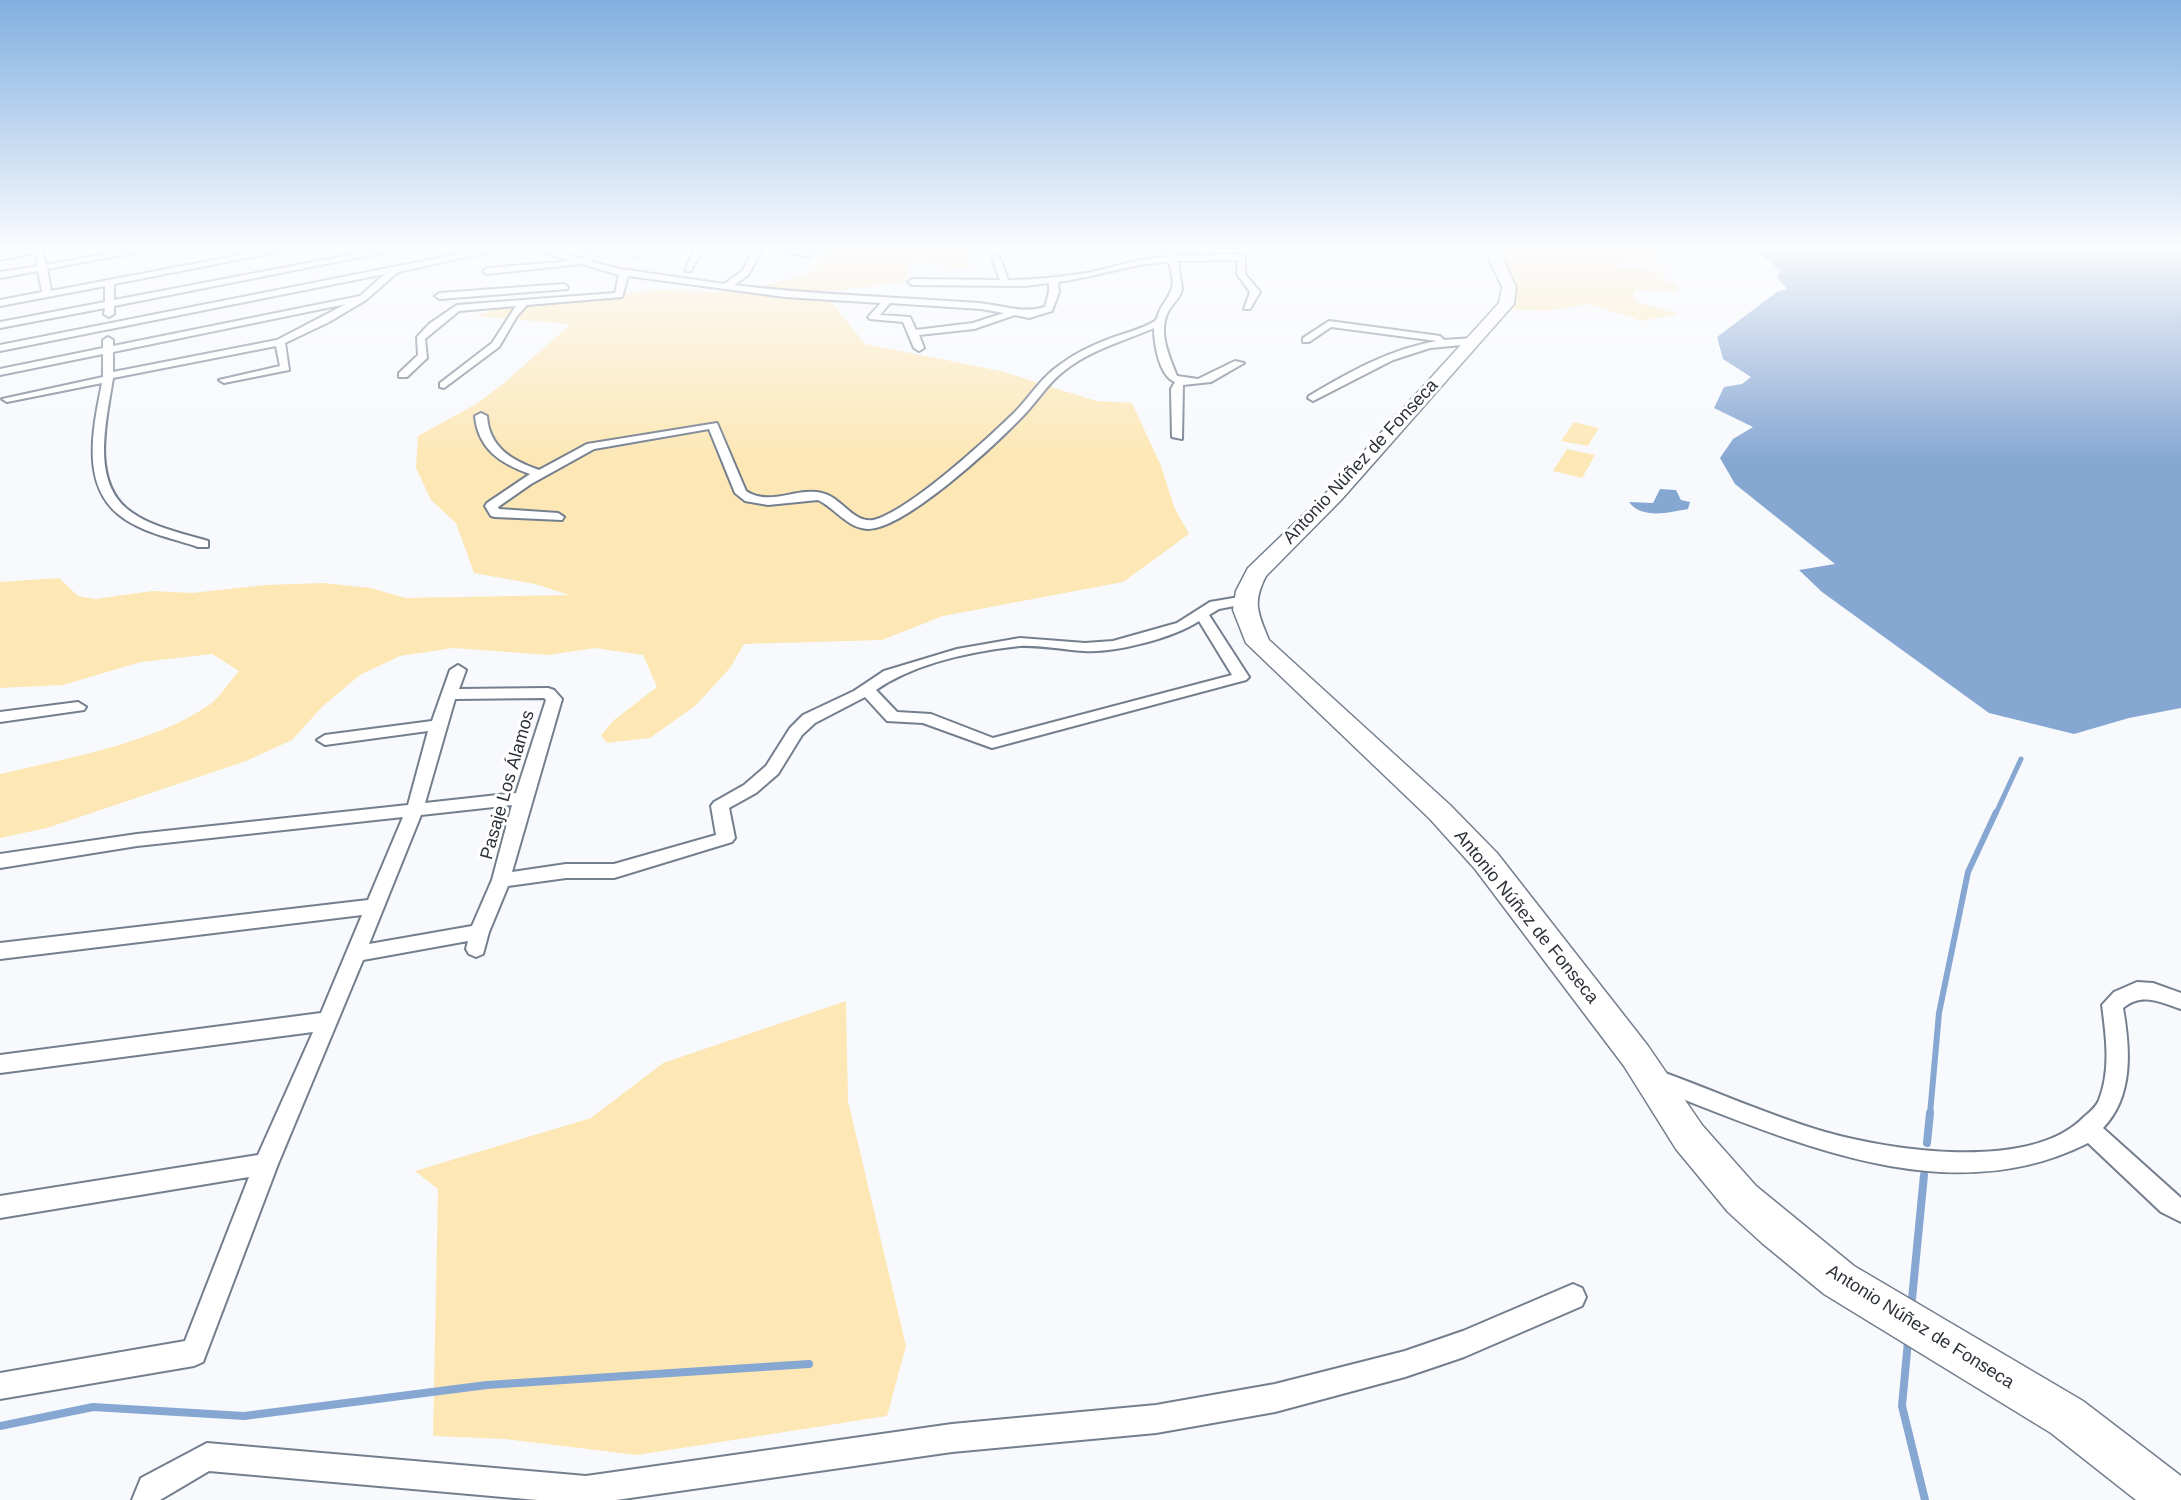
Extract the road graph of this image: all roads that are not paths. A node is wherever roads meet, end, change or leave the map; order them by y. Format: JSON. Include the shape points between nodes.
{"nodes":[{"id":1,"x":26,"y":320,"type":"edge"},
{"id":2,"x":109,"y":320,"type":"edge"},
{"id":3,"x":143,"y":320,"type":"edge"},
{"id":4,"x":255,"y":320,"type":"edge"},
{"id":5,"x":326,"y":320,"type":"edge"},
{"id":6,"x":440,"y":320,"type":"edge"},
{"id":7,"x":510,"y":320,"type":"edge"},
{"id":8,"x":907,"y":320,"type":"edge"},
{"id":9,"x":992,"y":320,"type":"edge"},
{"id":10,"x":1487,"y":320,"type":"edge"},
{"id":11,"x":1160,"y":322,"type":"joint"},
{"id":12,"x":0,"y":325,"type":"edge"},
{"id":13,"x":108,"y":327,"type":"junction"},
{"id":14,"x":913,"y":333,"type":"junction"},
{"id":15,"x":1306,"y":340,"type":"dead end"},
{"id":16,"x":1463,"y":341,"type":"junction"},
{"id":17,"x":280,"y":342,"type":"junction"},
{"id":18,"x":0,"y":348,"type":"edge"},
{"id":19,"x":919,"y":348,"type":"dead end"},
{"id":20,"x":108,"y":350,"type":"junction"},
{"id":21,"x":1239,"y":363,"type":"dead end"},
{"id":22,"x":403,"y":375,"type":"dead end"},
{"id":23,"x":107,"y":377,"type":"junction"},
{"id":24,"x":224,"y":380,"type":"dead end"},
{"id":25,"x":7,"y":382,"type":"edge"},
{"id":26,"x":1180,"y":382,"type":"junction"},
{"id":27,"x":444,"y":385,"type":"dead end"},
{"id":28,"x":1313,"y":398,"type":"dead end"},
{"id":29,"x":0,"y":409,"type":"edge"},
{"id":30,"x":481,"y":416,"type":"dead end"},
{"id":31,"x":1178,"y":437,"type":"dead end"},
{"id":32,"x":540,"y":474,"type":"junction"},
{"id":33,"x":558,"y":518,"type":"dead end"},
{"id":34,"x":203,"y":544,"type":"dead end"},
{"id":35,"x":1245,"y":600,"type":"junction"},
{"id":36,"x":1201,"y":613,"type":"junction"},
{"id":37,"x":458,"y":670,"type":"dead end"},
{"id":38,"x":866,"y":689,"type":"junction"},
{"id":39,"x":450,"y":694,"type":"junction"},
{"id":40,"x":78,"y":707,"type":"dead end"},
{"id":41,"x":0,"y":717,"type":"edge"},
{"id":42,"x":438,"y":725,"type":"junction"},
{"id":43,"x":325,"y":740,"type":"dead end"},
{"id":44,"x":523,"y":798,"type":"junction"},
{"id":45,"x":416,"y":809,"type":"junction"},
{"id":46,"x":0,"y":861,"type":"edge"},
{"id":47,"x":501,"y":880,"type":"junction"},
{"id":48,"x":375,"y":906,"type":"junction"},
{"id":49,"x":0,"y":951,"type":"edge"},
{"id":50,"x":356,"y":954,"type":"junction"},
{"id":51,"x":2181,"y":1000,"type":"edge"},
{"id":52,"x":328,"y":1021,"type":"junction"},
{"id":53,"x":0,"y":1064,"type":"edge"},
{"id":54,"x":1651,"y":1077,"type":"junction"},
{"id":55,"x":2088,"y":1130,"type":"junction"},
{"id":56,"x":266,"y":1164,"type":"junction"},
{"id":57,"x":0,"y":1207,"type":"edge"},
{"id":58,"x":2181,"y":1211,"type":"edge"},
{"id":59,"x":1573,"y":1297,"type":"dead end"},
{"id":60,"x":0,"y":1386,"type":"edge"},
{"id":61,"x":146,"y":1500,"type":"edge"},
{"id":62,"x":2174,"y":1500,"type":"edge"}],
"edges":[{"from":1,"to":12,"type":"street"},
{"from":2,"to":13,"type":"street"},
{"from":3,"to":13,"type":"street"},
{"from":4,"to":20,"type":"street"},
{"from":5,"to":17,"type":"street"},
{"from":6,"to":22,"type":"street","via":[[420,339],[423,356]]},
{"from":7,"to":27,"type":"street","via":[[496,345]]},
{"from":8,"to":14,"type":"street"},
{"from":9,"to":14,"type":"street"},
{"from":10,"to":16,"type":"main road","name":"Antonio Núñez de Fonseca"},
{"from":11,"to":26,"type":"street","via":[[1161,351],[1173,378]]},
{"from":11,"to":32,"type":"street","via":[[1086,352],[1050,376],[1018,415],[909,508],[882,524],[858,523],[820,496],[760,502],[747,498],[741,493],[713,425],[599,444]]},
{"from":13,"to":18,"type":"street"},
{"from":13,"to":20,"type":"street"},
{"from":14,"to":19,"type":"street"},
{"from":15,"to":16,"type":"street","via":[[1329,324]]},
{"from":16,"to":28,"type":"street","via":[[1390,356],[1356,371]]},
{"from":16,"to":35,"type":"main road","name":"Antonio Núñez de Fonseca","via":[[1335,495],[1263,565]]},
{"from":17,"to":23,"type":"street"},
{"from":17,"to":24,"type":"street","via":[[285,368]]},
{"from":20,"to":23,"type":"street"},
{"from":20,"to":25,"type":"street"},
{"from":21,"to":26,"type":"street","via":[[1208,381]]},
{"from":23,"to":25,"type":"street"},
{"from":23,"to":34,"type":"street","via":[[100,413],[100,464],[102,483],[111,501],[123,512]]},
{"from":25,"to":29,"type":"street"},
{"from":26,"to":31,"type":"street","via":[[1176,389]]},
{"from":30,"to":32,"type":"street","via":[[484,437],[494,451],[513,464]]},
{"from":32,"to":33,"type":"street","via":[[491,506],[495,513]]},
{"from":35,"to":36,"type":"street","via":[[1224,602]]},
{"from":35,"to":54,"type":"main road","name":"Antonio Núñez de Fonseca","via":[[1247,620],[1258,643],[1464,836]]},
{"from":36,"to":38,"type":"street","via":[[1182,626],[1105,646],[1074,647],[1031,641],[957,653],[889,674]]},
{"from":36,"to":38,"type":"street","via":[[1241,677],[992,743],[925,718],[893,717]]},
{"from":37,"to":39,"type":"street"},
{"from":38,"to":47,"type":"street","via":[[809,719],[772,770],[750,789],[720,806],[726,838],[614,871],[566,871]]},
{"from":39,"to":42,"type":"street"},
{"from":39,"to":44,"type":"street","name":"Pasaje Los Álamos","via":[[548,693],[554,699]]},
{"from":40,"to":41,"type":"street"},
{"from":42,"to":43,"type":"street"},
{"from":42,"to":45,"type":"street"},
{"from":44,"to":45,"type":"street"},
{"from":44,"to":47,"type":"street","name":"Pasaje Los Álamos"},
{"from":45,"to":46,"type":"street","via":[[137,840]]},
{"from":45,"to":48,"type":"street"},
{"from":47,"to":50,"type":"street","name":"Pasaje Los Álamos","via":[[478,941]]},
{"from":48,"to":49,"type":"street"},
{"from":48,"to":50,"type":"street"},
{"from":50,"to":52,"type":"street"},
{"from":51,"to":55,"type":"street","via":[[2143,989],[2125,993],[2112,1005],[2117,1033],[2114,1085],[2104,1112]]},
{"from":52,"to":53,"type":"street"},
{"from":52,"to":56,"type":"street"},
{"from":54,"to":55,"type":"street","via":[[1829,1143],[1922,1158],[1965,1163],[2020,1159],[2060,1147]]},
{"from":54,"to":62,"type":"main road","name":"Antonio Núñez de Fonseca","via":[[1678,1122],[1714,1168],[1742,1199],[1806,1255],[1875,1304],[2067,1417]]},
{"from":55,"to":58,"type":"street"},
{"from":56,"to":57,"type":"street"},
{"from":56,"to":60,"type":"street","via":[[194,1353]]},
{"from":59,"to":61,"type":"street","via":[[1405,1364],[1275,1398],[1166,1417],[952,1438],[586,1490],[207,1457],[151,1488]]}]}
